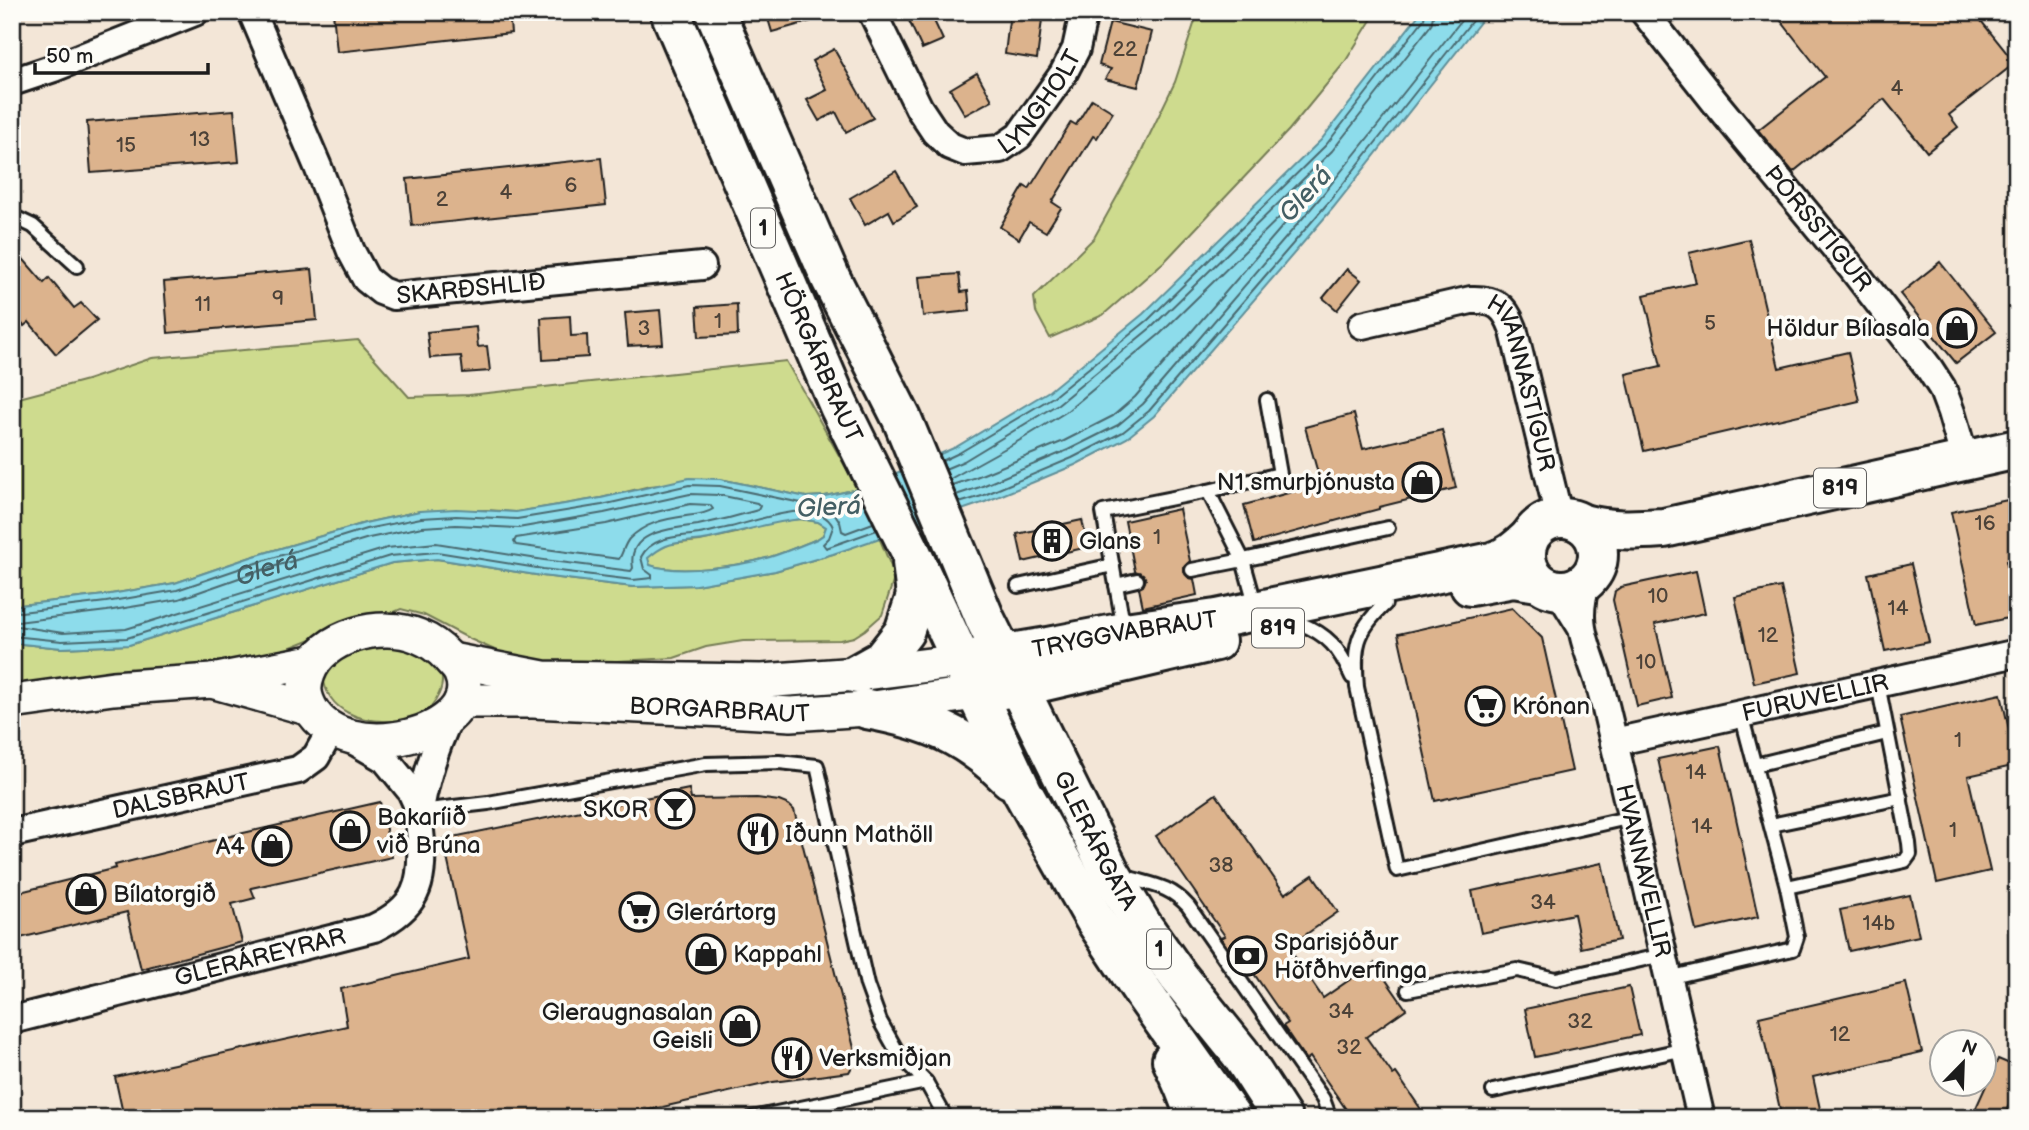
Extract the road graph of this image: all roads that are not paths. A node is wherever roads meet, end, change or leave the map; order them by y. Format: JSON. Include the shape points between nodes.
{"nodes":[{"id":1,"x":195,"y":12,"type":"edge"},
{"id":2,"x":252,"y":12,"type":"edge"},
{"id":3,"x":670,"y":12,"type":"edge"},
{"id":4,"x":715,"y":12,"type":"edge"},
{"id":5,"x":872,"y":12,"type":"edge"},
{"id":6,"x":1084,"y":12,"type":"edge"},
{"id":7,"x":1644,"y":12,"type":"edge"},
{"id":8,"x":12,"y":82,"type":"edge"},
{"id":9,"x":12,"y":216,"type":"edge"},
{"id":10,"x":78,"y":266,"type":"dead end"},
{"id":11,"x":702,"y":266,"type":"dead end"},
{"id":12,"x":1362,"y":325,"type":"dead end"},
{"id":13,"x":1267,"y":400,"type":"dead end"},
{"id":14,"x":2017,"y":449,"type":"edge"},
{"id":15,"x":1965,"y":460,"type":"junction"},
{"id":16,"x":1208,"y":491,"type":"junction"},
{"id":17,"x":1557,"y":526,"type":"junction"},
{"id":18,"x":1664,"y":527,"type":"junction"},
{"id":19,"x":1388,"y":528,"type":"dead end"},
{"id":20,"x":911,"y":550,"type":"junction"},
{"id":21,"x":1243,"y":560,"type":"junction"},
{"id":22,"x":1113,"y":565,"type":"junction"},
{"id":23,"x":1192,"y":570,"type":"dead end"},
{"id":24,"x":1137,"y":580,"type":"dead end"},
{"id":25,"x":1569,"y":580,"type":"junction"},
{"id":26,"x":1116,"y":585,"type":"junction"},
{"id":27,"x":1018,"y":586,"type":"dead end"},
{"id":28,"x":1385,"y":604,"type":"junction"},
{"id":29,"x":1257,"y":611,"type":"junction"},
{"id":30,"x":1299,"y":623,"type":"junction"},
{"id":31,"x":1125,"y":632,"type":"junction"},
{"id":32,"x":2017,"y":653,"type":"edge"},
{"id":33,"x":1002,"y":654,"type":"junction"},
{"id":34,"x":451,"y":660,"type":"junction"},
{"id":35,"x":312,"y":662,"type":"junction"},
{"id":36,"x":968,"y":677,"type":"junction"},
{"id":37,"x":212,"y":681,"type":"junction"},
{"id":38,"x":1878,"y":684,"type":"junction"},
{"id":39,"x":1019,"y":687,"type":"junction"},
{"id":40,"x":1357,"y":687,"type":"junction"},
{"id":41,"x":862,"y":692,"type":"junction"},
{"id":42,"x":12,"y":702,"type":"edge"},
{"id":43,"x":456,"y":709,"type":"junction"},
{"id":44,"x":1741,"y":714,"type":"junction"},
{"id":45,"x":330,"y":726,"type":"junction"},
{"id":46,"x":1887,"y":733,"type":"junction"},
{"id":47,"x":1614,"y":742,"type":"junction"},
{"id":48,"x":1755,"y":765,"type":"junction"},
{"id":49,"x":1022,"y":791,"type":"junction"},
{"id":50,"x":1900,"y":799,"type":"junction"},
{"id":51,"x":420,"y":811,"type":"junction"},
{"id":52,"x":1632,"y":817,"type":"junction"},
{"id":53,"x":1770,"y":825,"type":"junction"},
{"id":54,"x":12,"y":833,"type":"edge"},
{"id":55,"x":1110,"y":872,"type":"junction"},
{"id":56,"x":1787,"y":887,"type":"junction"},
{"id":57,"x":1666,"y":966,"type":"junction"},
{"id":58,"x":1408,"y":990,"type":"dead end"},
{"id":59,"x":1144,"y":994,"type":"junction"},
{"id":60,"x":12,"y":1020,"type":"edge"},
{"id":61,"x":1685,"y":1049,"type":"junction"},
{"id":62,"x":926,"y":1082,"type":"junction"},
{"id":63,"x":1493,"y":1091,"type":"dead end"},
{"id":64,"x":1281,"y":1116,"type":"edge"},
{"id":65,"x":752,"y":1118,"type":"edge"},
{"id":66,"x":946,"y":1118,"type":"edge"},
{"id":67,"x":1196,"y":1118,"type":"edge"},
{"id":68,"x":1233,"y":1118,"type":"edge"},
{"id":69,"x":1330,"y":1118,"type":"edge"},
{"id":70,"x":1701,"y":1118,"type":"edge"}],
"edges":[{"from":1,"to":8,"type":"street"},
{"from":2,"to":11,"type":"street","name":"SKARÐSHLÍÐ","via":[[351,251],[366,279],[381,291],[394,296]]},
{"from":3,"to":20,"type":"main road","name":"HÖRGÁRBRAUT","number":"1","via":[[839,406]]},
{"from":4,"to":33,"type":"main road","name":"HÖRGÁRBRAUT","number":"1","via":[[831,279],[902,419]]},
{"from":5,"to":6,"type":"street","name":"LYNGHOLT","via":[[919,108],[935,132],[965,152],[1000,149],[1019,136],[1063,74],[1076,49]]},
{"from":7,"to":15,"type":"street","name":"ÞÓRSSTÍGUR","via":[[1928,368],[1942,388]]},
{"from":9,"to":10,"type":"lane","via":[[33,226]]},
{"from":12,"to":17,"type":"street","name":"HVANNASTÍGUR","via":[[1484,299],[1508,315]]},
{"from":13,"to":16,"type":"lane","via":[[1280,474]]},
{"from":14,"to":15,"type":"main road","number":"819"},
{"from":15,"to":18,"type":"main road","number":"819"},
{"from":16,"to":21,"type":"lane"},
{"from":16,"to":22,"type":"lane","via":[[1103,512]]},
{"from":17,"to":18,"type":"main road","number":"819","via":[[1623,531]]},
{"from":17,"to":25,"type":"main road","via":[[1591,532],[1597,543],[1598,554]]},
{"from":17,"to":25,"type":"main road","via":[[1525,550],[1526,562],[1531,574]]},
{"from":17,"to":29,"type":"main road","name":"TRYGGVABRAUT","number":"819","via":[[1492,562]]},
{"from":18,"to":25,"type":"main road","number":"819"},
{"from":19,"to":21,"type":"lane"},
{"from":20,"to":36,"type":"main road","name":"HÖRGÁRBRAUT","number":"1"},
{"from":20,"to":41,"type":"main road","via":[[916,596],[904,632]]},
{"from":21,"to":23,"type":"lane"},
{"from":21,"to":29,"type":"lane"},
{"from":22,"to":26,"type":"lane"},
{"from":22,"to":27,"type":"lane"},
{"from":24,"to":26,"type":"lane"},
{"from":25,"to":28,"type":"main road","name":"TRYGGVABRAUT","number":"819","via":[[1497,580]]},
{"from":25,"to":47,"type":"street","name":"HVANNAVELLIR","via":[[1565,601],[1580,625]]},
{"from":26,"to":31,"type":"lane"},
{"from":28,"to":30,"type":"main road","name":"TRYGGVABRAUT","number":"819"},
{"from":28,"to":40,"type":"lane","via":[[1367,623],[1357,643]]},
{"from":29,"to":31,"type":"main road","name":"TRYGGVABRAUT","number":"819"},
{"from":30,"to":39,"type":"main road","name":"TRYGGVABRAUT","number":"819"},
{"from":30,"to":40,"type":"lane","via":[[1336,647]]},
{"from":31,"to":33,"type":"main road","name":"TRYGGVABRAUT","number":"819"},
{"from":32,"to":38,"type":"street","name":"FURUVELLIR"},
{"from":33,"to":36,"type":"main road","name":"TRYGGVABRAUT","number":"819"},
{"from":33,"to":39,"type":"main road","name":"GLERÁRGATA","number":"1"},
{"from":34,"to":35,"type":"street","name":"BORGARBRAUT","via":[[438,646],[416,635],[392,631],[345,637]]},
{"from":34,"to":41,"type":"street","name":"BORGARBRAUT","via":[[543,678],[762,681]]},
{"from":34,"to":43,"type":"street","via":[[464,686]]},
{"from":35,"to":37,"type":"street","name":"BORGARBRAUT"},
{"from":35,"to":45,"type":"street","via":[[304,697]]},
{"from":36,"to":39,"type":"main road","name":"TRYGGVABRAUT","number":"819"},
{"from":36,"to":41,"type":"street","name":"BORGARBRAUT"},
{"from":36,"to":49,"type":"main road","name":"GLERÁRGATA","number":"1"},
{"from":37,"to":42,"type":"street","name":"BORGARBRAUT"},
{"from":37,"to":45,"type":"street","name":"BORGARBRAUT"},
{"from":38,"to":44,"type":"street","name":"FURUVELLIR"},
{"from":38,"to":46,"type":"lane"},
{"from":39,"to":55,"type":"main road","name":"GLERÁRGATA","number":"1"},
{"from":40,"to":52,"type":"lane","via":[[1397,870]]},
{"from":41,"to":43,"type":"street","name":"BORGARBRAUT","via":[[791,714],[533,701]]},
{"from":41,"to":49,"type":"main road","via":[[897,714],[971,745]]},
{"from":43,"to":45,"type":"street","name":"BORGARBRAUT","via":[[441,723],[401,739],[372,740]]},
{"from":43,"to":51,"type":"street","name":"GLERÁREYRAR","via":[[432,760]]},
{"from":44,"to":47,"type":"street","name":"FURUVELLIR"},
{"from":44,"to":48,"type":"lane"},
{"from":45,"to":51,"type":"street","name":"GLERÁREYRAR","via":[[385,759],[411,791]]},
{"from":45,"to":54,"type":"street","name":"DALSBRAUT","via":[[316,757],[298,770]]},
{"from":46,"to":48,"type":"lane"},
{"from":46,"to":50,"type":"lane"},
{"from":47,"to":52,"type":"street","name":"HVANNAVELLIR"},
{"from":48,"to":53,"type":"lane"},
{"from":49,"to":59,"type":"main road","name":"GLERÁRGATA","number":"1","via":[[1095,920]]},
{"from":50,"to":53,"type":"lane"},
{"from":50,"to":56,"type":"lane","via":[[1910,854],[1905,861]]},
{"from":51,"to":60,"type":"street","name":"GLERÁREYRAR","via":[[422,871],[416,892],[391,920]]},
{"from":51,"to":62,"type":"lane","via":[[706,764],[817,766],[867,985],[898,1055]]},
{"from":52,"to":57,"type":"street","name":"HVANNAVELLIR"},
{"from":53,"to":56,"type":"lane"},
{"from":55,"to":64,"type":"main road","name":"GLERÁRGATA","number":"1","via":[[1163,955],[1240,1053]]},
{"from":55,"to":69,"type":"lane","via":[[1162,887],[1188,905],[1323,1098]]},
{"from":56,"to":57,"type":"lane","via":[[1797,937],[1794,949]]},
{"from":57,"to":58,"type":"lane","via":[[1556,979],[1517,970]]},
{"from":57,"to":61,"type":"street","name":"HVANNAVELLIR"},
{"from":59,"to":67,"type":"main road"},
{"from":59,"to":68,"type":"main road","name":"GLERÁRGATA","number":"1"},
{"from":61,"to":63,"type":"lane"},
{"from":61,"to":70,"type":"street","name":"HVANNAVELLIR"},
{"from":62,"to":65,"type":"lane"},
{"from":62,"to":66,"type":"lane"}]}
